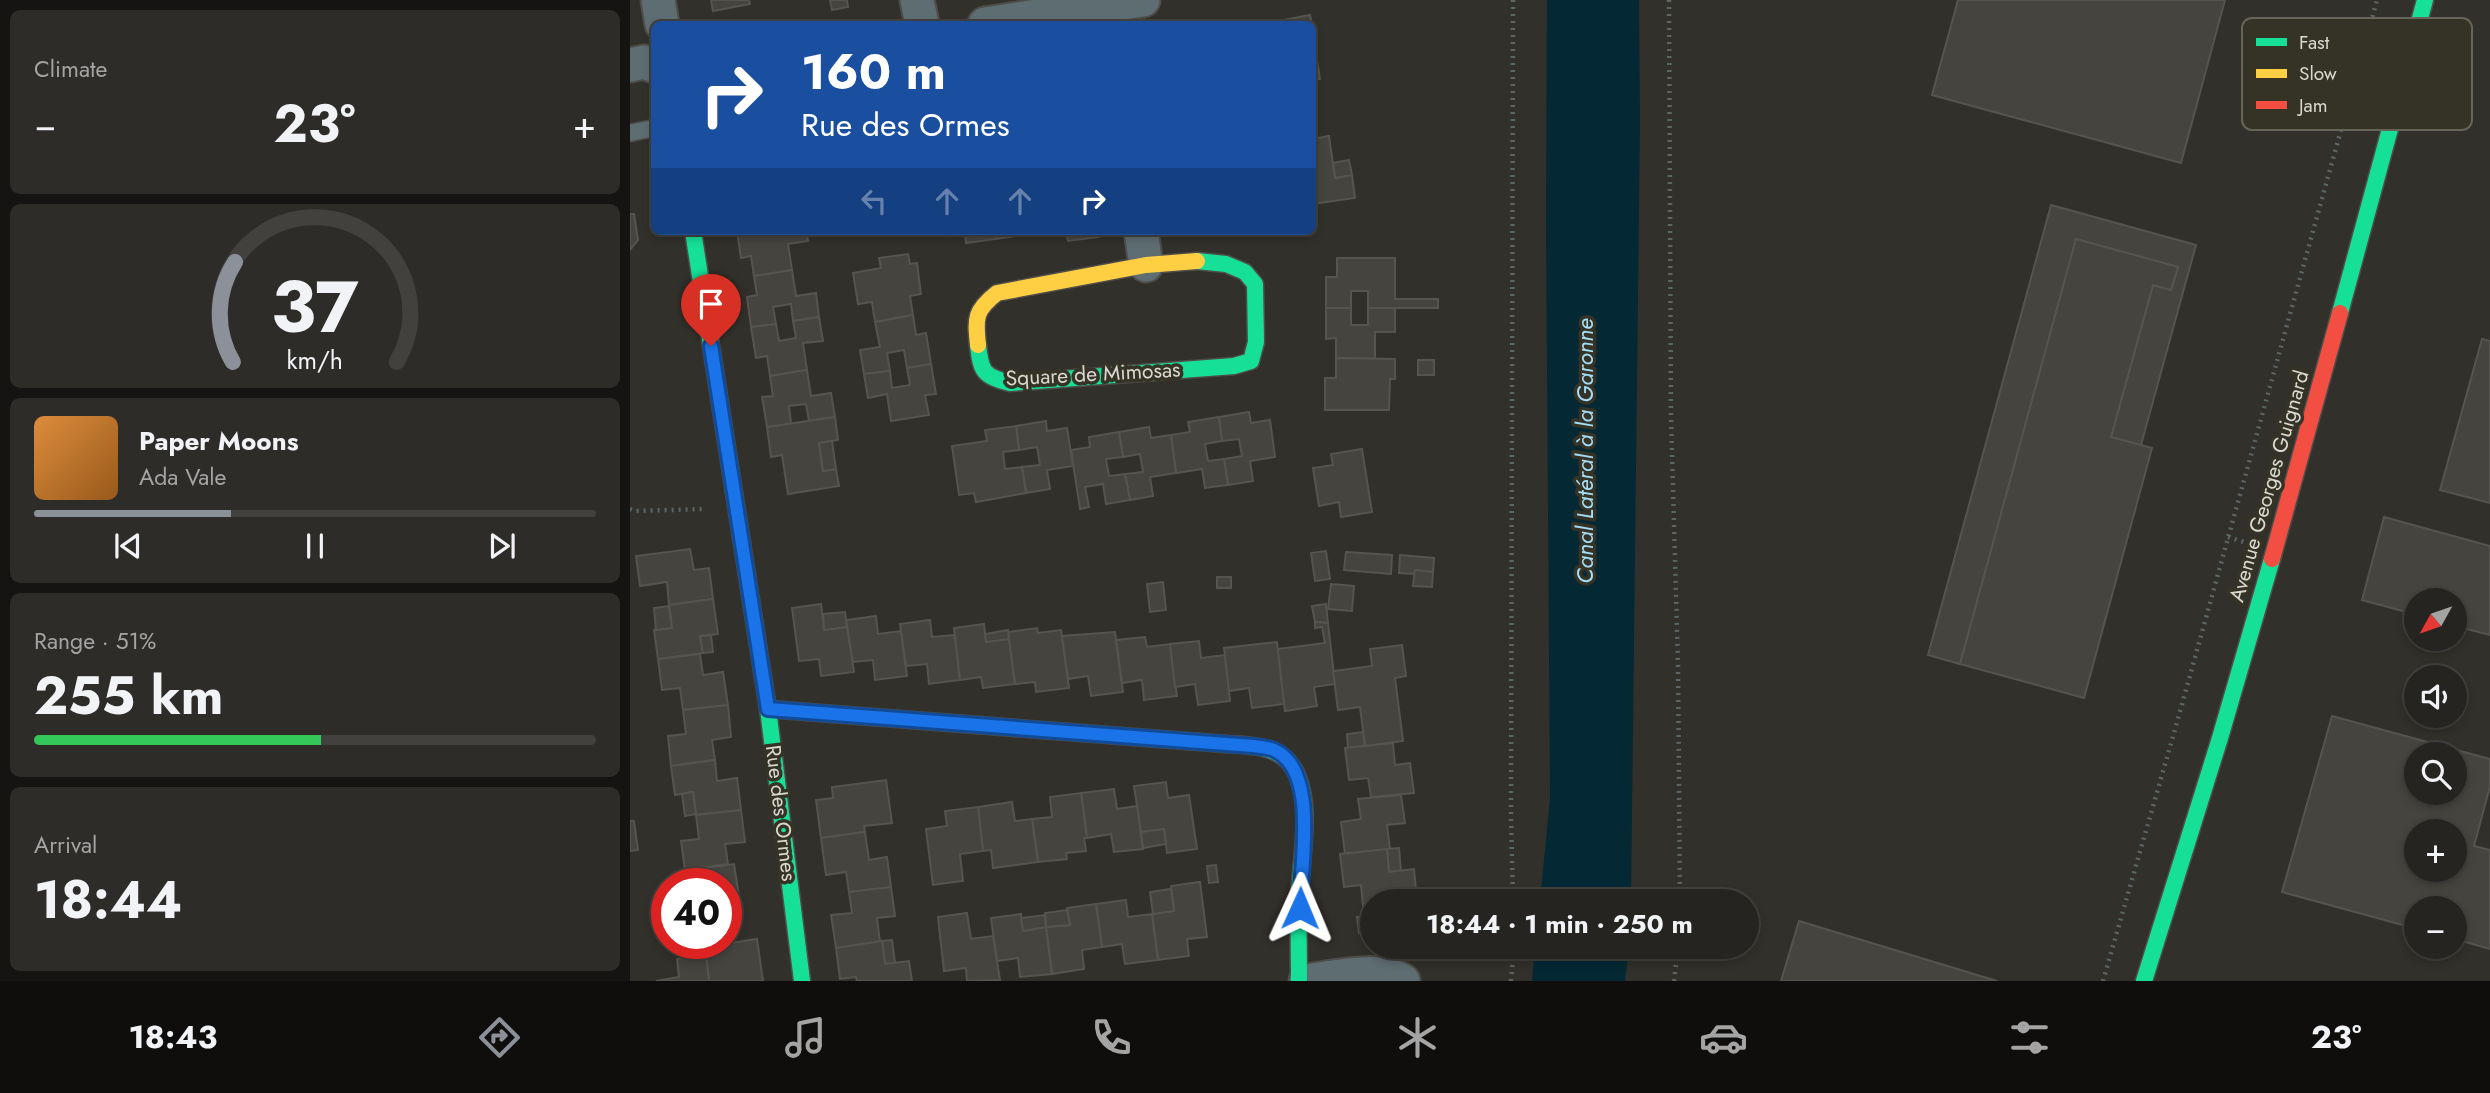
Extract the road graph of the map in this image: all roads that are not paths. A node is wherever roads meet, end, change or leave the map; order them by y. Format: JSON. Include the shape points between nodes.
{"nodes":[{"id":1,"x":658,"y":0,"type":"edge"},
{"id":2,"x":917,"y":0,"type":"edge"},
{"id":3,"x":1143,"y":0,"type":"edge"},
{"id":4,"x":2425,"y":0,"type":"edge"},
{"id":5,"x":1106,"y":15,"type":"edge"},
{"id":6,"x":2420,"y":18,"type":"edge"},
{"id":7,"x":662,"y":21,"type":"edge"},
{"id":8,"x":921,"y":21,"type":"edge"},
{"id":9,"x":1025,"y":21,"type":"edge"},
{"id":10,"x":630,"y":65,"type":"edge"},
{"id":11,"x":651,"y":65,"type":"edge"},
{"id":12,"x":651,"y":129,"type":"edge"},
{"id":13,"x":2389,"y":130,"type":"edge"},
{"id":14,"x":630,"y":133,"type":"edge"},
{"id":15,"x":694,"y":235,"type":"edge"},
{"id":16,"x":1142,"y":235,"type":"edge"},
{"id":17,"x":1146,"y":265,"type":"junction"},
{"id":18,"x":768,"y":709,"type":"junction"},
{"id":19,"x":802,"y":981,"type":"edge"},
{"id":20,"x":1299,"y":981,"type":"edge"},
{"id":21,"x":1306,"y":981,"type":"edge"},
{"id":22,"x":1403,"y":981,"type":"edge"},
{"id":23,"x":2144,"y":981,"type":"edge"}],
"edges":[{"from":1,"to":7,"type":"street"},
{"from":2,"to":8,"type":"street"},
{"from":3,"to":5,"type":"street"},
{"from":4,"to":6,"type":"street","name":"Avenue Georges Guignard"},
{"from":5,"to":9,"type":"street"},
{"from":10,"to":11,"type":"street"},
{"from":12,"to":14,"type":"lane"},
{"from":13,"to":23,"type":"street","name":"Avenue Georges Guignard","via":[[2186,854]]},
{"from":15,"to":18,"type":"street","name":"Rue des Ormes"},
{"from":16,"to":17,"type":"street"},
{"from":17,"to":17,"type":"street","name":"Square de Mimosas","via":[[997,293],[983,304],[975,321],[980,367],[990,378],[1010,383],[1251,361],[1256,342],[1255,284],[1245,272],[1226,264],[1197,261]]},
{"from":18,"to":19,"type":"street","name":"Rue des Ormes"},
{"from":18,"to":20,"type":"street","via":[[1275,750],[1298,777],[1305,821]]},
{"from":21,"to":22,"type":"street","via":[[1363,974],[1396,976]]}]}
